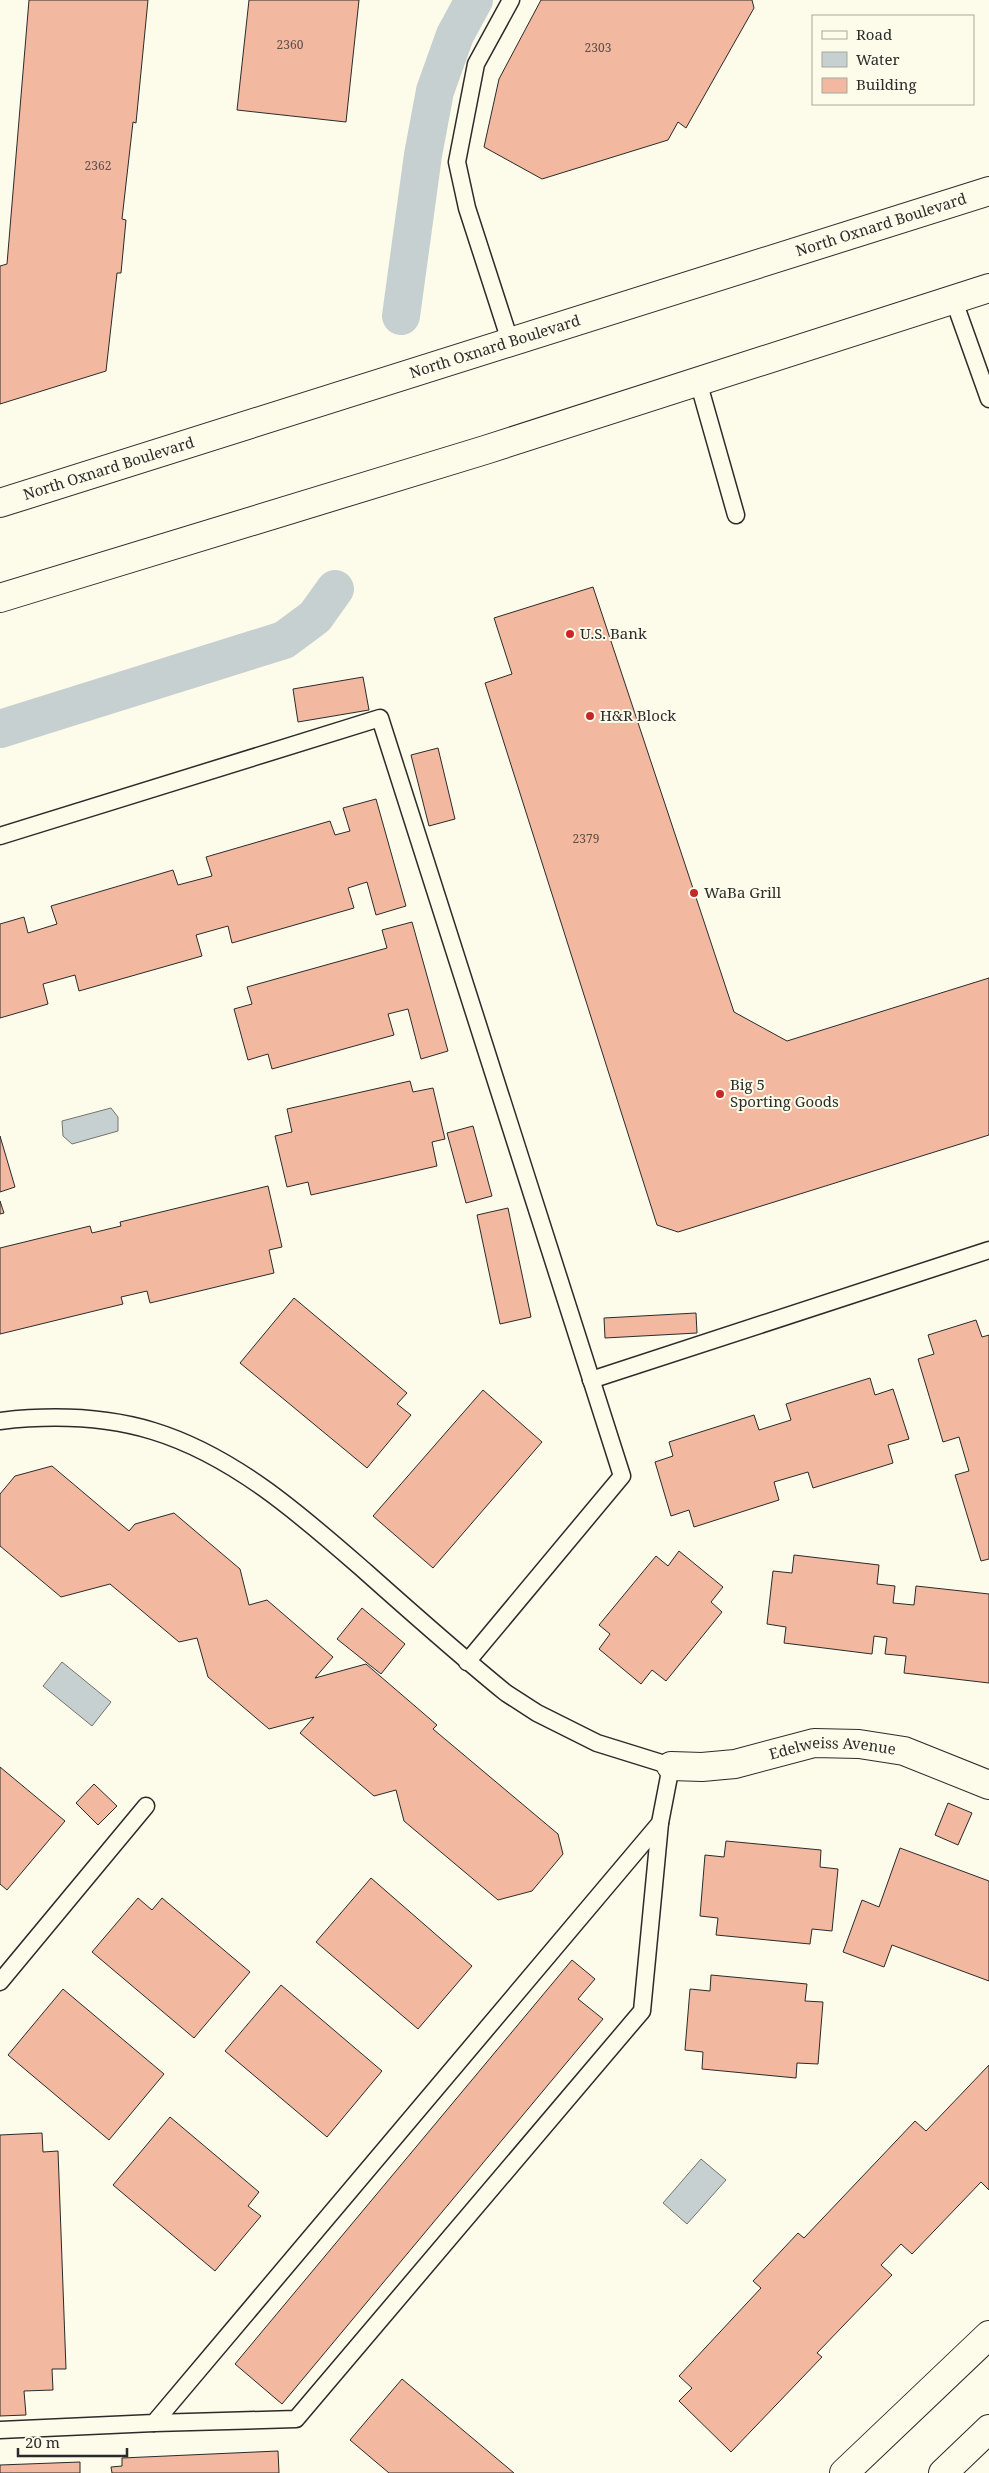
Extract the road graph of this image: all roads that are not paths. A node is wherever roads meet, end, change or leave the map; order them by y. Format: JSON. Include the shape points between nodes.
{"nodes":[{"id":1,"x":511,"y":0,"type":"edge"},
{"id":2,"x":989,"y":191,"type":"edge"},
{"id":3,"x":989,"y":288,"type":"edge"},
{"id":4,"x":953,"y":298,"type":"junction"},
{"id":5,"x":510,"y":341,"type":"junction"},
{"id":6,"x":698,"y":380,"type":"junction"},
{"id":7,"x":989,"y":399,"type":"edge"},
{"id":8,"x":0,"y":504,"type":"edge"},
{"id":9,"x":736,"y":515,"type":"dead end"},
{"id":10,"x":0,"y":598,"type":"edge"},
{"id":11,"x":0,"y":836,"type":"edge"},
{"id":12,"x":989,"y":1250,"type":"edge"},
{"id":13,"x":590,"y":1380,"type":"junction"},
{"id":14,"x":0,"y":1421,"type":"edge"},
{"id":15,"x":467,"y":1662,"type":"junction"},
{"id":16,"x":671,"y":1766,"type":"junction"},
{"id":17,"x":989,"y":1785,"type":"edge"},
{"id":18,"x":146,"y":1806,"type":"dead end"},
{"id":19,"x":660,"y":1823,"type":"junction"},
{"id":20,"x":0,"y":1982,"type":"edge"},
{"id":21,"x":989,"y":2335,"type":"edge"},
{"id":22,"x":154,"y":2423,"type":"junction"},
{"id":23,"x":989,"y":2429,"type":"edge"},
{"id":24,"x":0,"y":2430,"type":"edge"},
{"id":25,"x":844,"y":2473,"type":"edge"},
{"id":26,"x":943,"y":2473,"type":"edge"}],
"edges":[{"from":1,"to":5,"type":"lane","via":[[476,64],[457,162]]},
{"from":2,"to":5,"type":"main road","name":"North Oxnard Boulevard"},
{"from":3,"to":4,"type":"main road"},
{"from":4,"to":6,"type":"main road"},
{"from":4,"to":7,"type":"lane"},
{"from":5,"to":8,"type":"main road","name":"North Oxnard Boulevard"},
{"from":6,"to":9,"type":"lane"},
{"from":6,"to":10,"type":"main road","via":[[475,453]]},
{"from":11,"to":13,"type":"lane","via":[[380,718]]},
{"from":12,"to":13,"type":"lane"},
{"from":13,"to":15,"type":"lane","via":[[622,1476]]},
{"from":14,"to":15,"type":"lane","via":[[71,1417],[113,1422],[154,1431],[200,1450],[229,1466],[320,1532]]},
{"from":15,"to":16,"type":"lane","via":[[537,1713],[597,1743]]},
{"from":16,"to":17,"type":"main road","name":"Edelweiss Avenue","via":[[734,1764],[814,1743],[859,1744],[904,1751]]},
{"from":16,"to":19,"type":"lane"},
{"from":18,"to":20,"type":"lane"},
{"from":19,"to":22,"type":"lane"},
{"from":19,"to":22,"type":"lane","via":[[642,2011],[296,2419]]},
{"from":21,"to":25,"type":"main road"},
{"from":22,"to":24,"type":"lane"},
{"from":23,"to":26,"type":"main road"}]}
